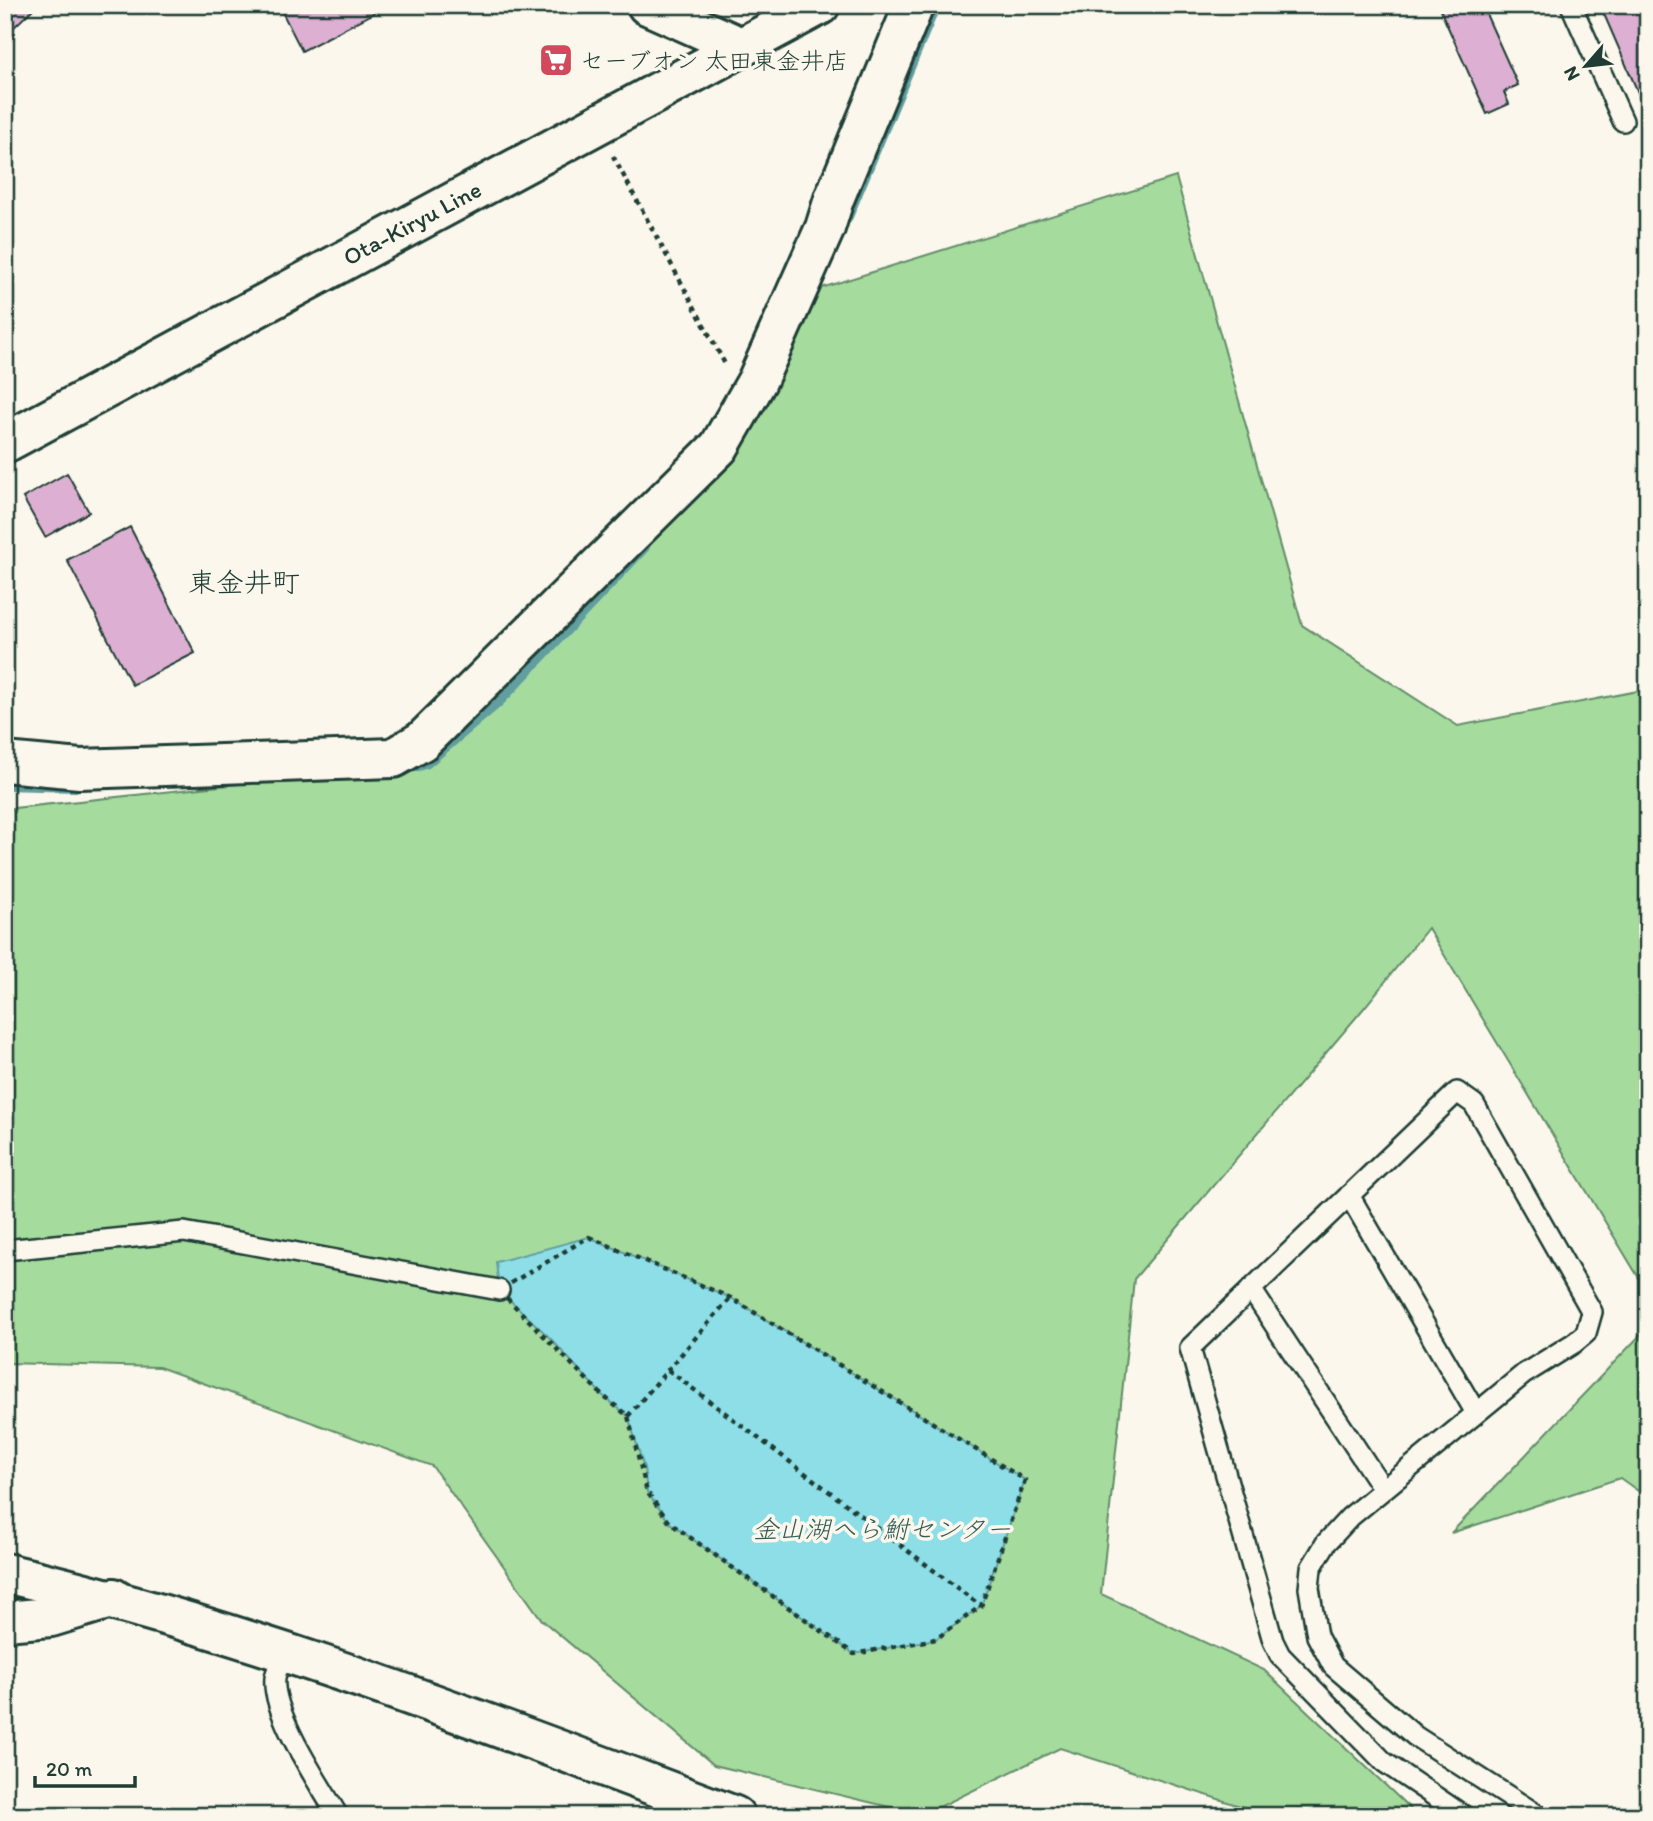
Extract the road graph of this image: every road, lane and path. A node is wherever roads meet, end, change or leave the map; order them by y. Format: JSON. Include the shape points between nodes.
{"nodes":[{"id":1,"x":647,"y":5,"type":"edge"},
{"id":2,"x":820,"y":5,"type":"edge"},
{"id":3,"x":914,"y":5,"type":"edge"},
{"id":4,"x":1571,"y":5,"type":"edge"},
{"id":5,"x":730,"y":42,"type":"dead end"},
{"id":6,"x":1623,"y":121,"type":"dead end"},
{"id":7,"x":596,"y":124,"type":"junction"},
{"id":8,"x":746,"y":401,"type":"junction"},
{"id":9,"x":5,"y":443,"type":"edge"},
{"id":10,"x":5,"y":762,"type":"edge"},
{"id":11,"x":1349,"y":1195,"type":"junction"},
{"id":12,"x":5,"y":1250,"type":"edge"},
{"id":13,"x":1251,"y":1289,"type":"junction"},
{"id":14,"x":499,"y":1290,"type":"junction"},
{"id":15,"x":731,"y":1298,"type":"junction"},
{"id":16,"x":668,"y":1370,"type":"junction"},
{"id":17,"x":1476,"y":1413,"type":"junction"},
{"id":18,"x":628,"y":1416,"type":"junction"},
{"id":19,"x":1383,"y":1489,"type":"junction"},
{"id":20,"x":5,"y":1573,"type":"edge"},
{"id":21,"x":113,"y":1598,"type":"junction"},
{"id":22,"x":981,"y":1606,"type":"junction"},
{"id":23,"x":5,"y":1621,"type":"edge"},
{"id":24,"x":285,"y":1653,"type":"junction"},
{"id":25,"x":338,"y":1816,"type":"edge"},
{"id":26,"x":735,"y":1816,"type":"edge"},
{"id":27,"x":1464,"y":1816,"type":"edge"},
{"id":28,"x":1539,"y":1816,"type":"edge"}],
"edges":[{"from":1,"to":5,"type":"street"},
{"from":2,"to":7,"type":"street","name":"Ota-Kiryu Line"},
{"from":3,"to":8,"type":"street","via":[[825,228]]},
{"from":4,"to":6,"type":"lane"},
{"from":7,"to":8,"type":"path"},
{"from":7,"to":9,"type":"street","name":"Ota-Kiryu Line"},
{"from":8,"to":10,"type":"street","via":[[719,447],[422,741],[393,758],[80,769]]},
{"from":11,"to":13,"type":"lane"},
{"from":11,"to":17,"type":"lane"},
{"from":11,"to":17,"type":"lane","via":[[1457,1092],[1474,1104],[1592,1312],[1586,1332],[1574,1343],[1524,1374]]},
{"from":12,"to":14,"type":"lane","via":[[184,1233]]},
{"from":13,"to":19,"type":"lane"},
{"from":13,"to":27,"type":"lane","via":[[1190,1348],[1273,1642],[1280,1655],[1384,1762]]},
{"from":14,"to":15,"type":"path","via":[[589,1237]]},
{"from":14,"to":18,"type":"path"},
{"from":15,"to":16,"type":"path"},
{"from":15,"to":22,"type":"path","via":[[1025,1480]]},
{"from":16,"to":18,"type":"path"},
{"from":16,"to":22,"type":"path"},
{"from":17,"to":19,"type":"lane"},
{"from":18,"to":22,"type":"path","via":[[647,1492],[670,1523],[854,1654],[936,1639]]},
{"from":19,"to":28,"type":"lane","via":[[1325,1543],[1311,1568],[1309,1588],[1317,1636],[1333,1666],[1415,1737]]},
{"from":20,"to":21,"type":"street"},
{"from":21,"to":23,"type":"street","via":[[51,1617]]},
{"from":21,"to":24,"type":"street"},
{"from":24,"to":25,"type":"lane","via":[[275,1678],[280,1708],[301,1755]]},
{"from":24,"to":26,"type":"street"}]}
